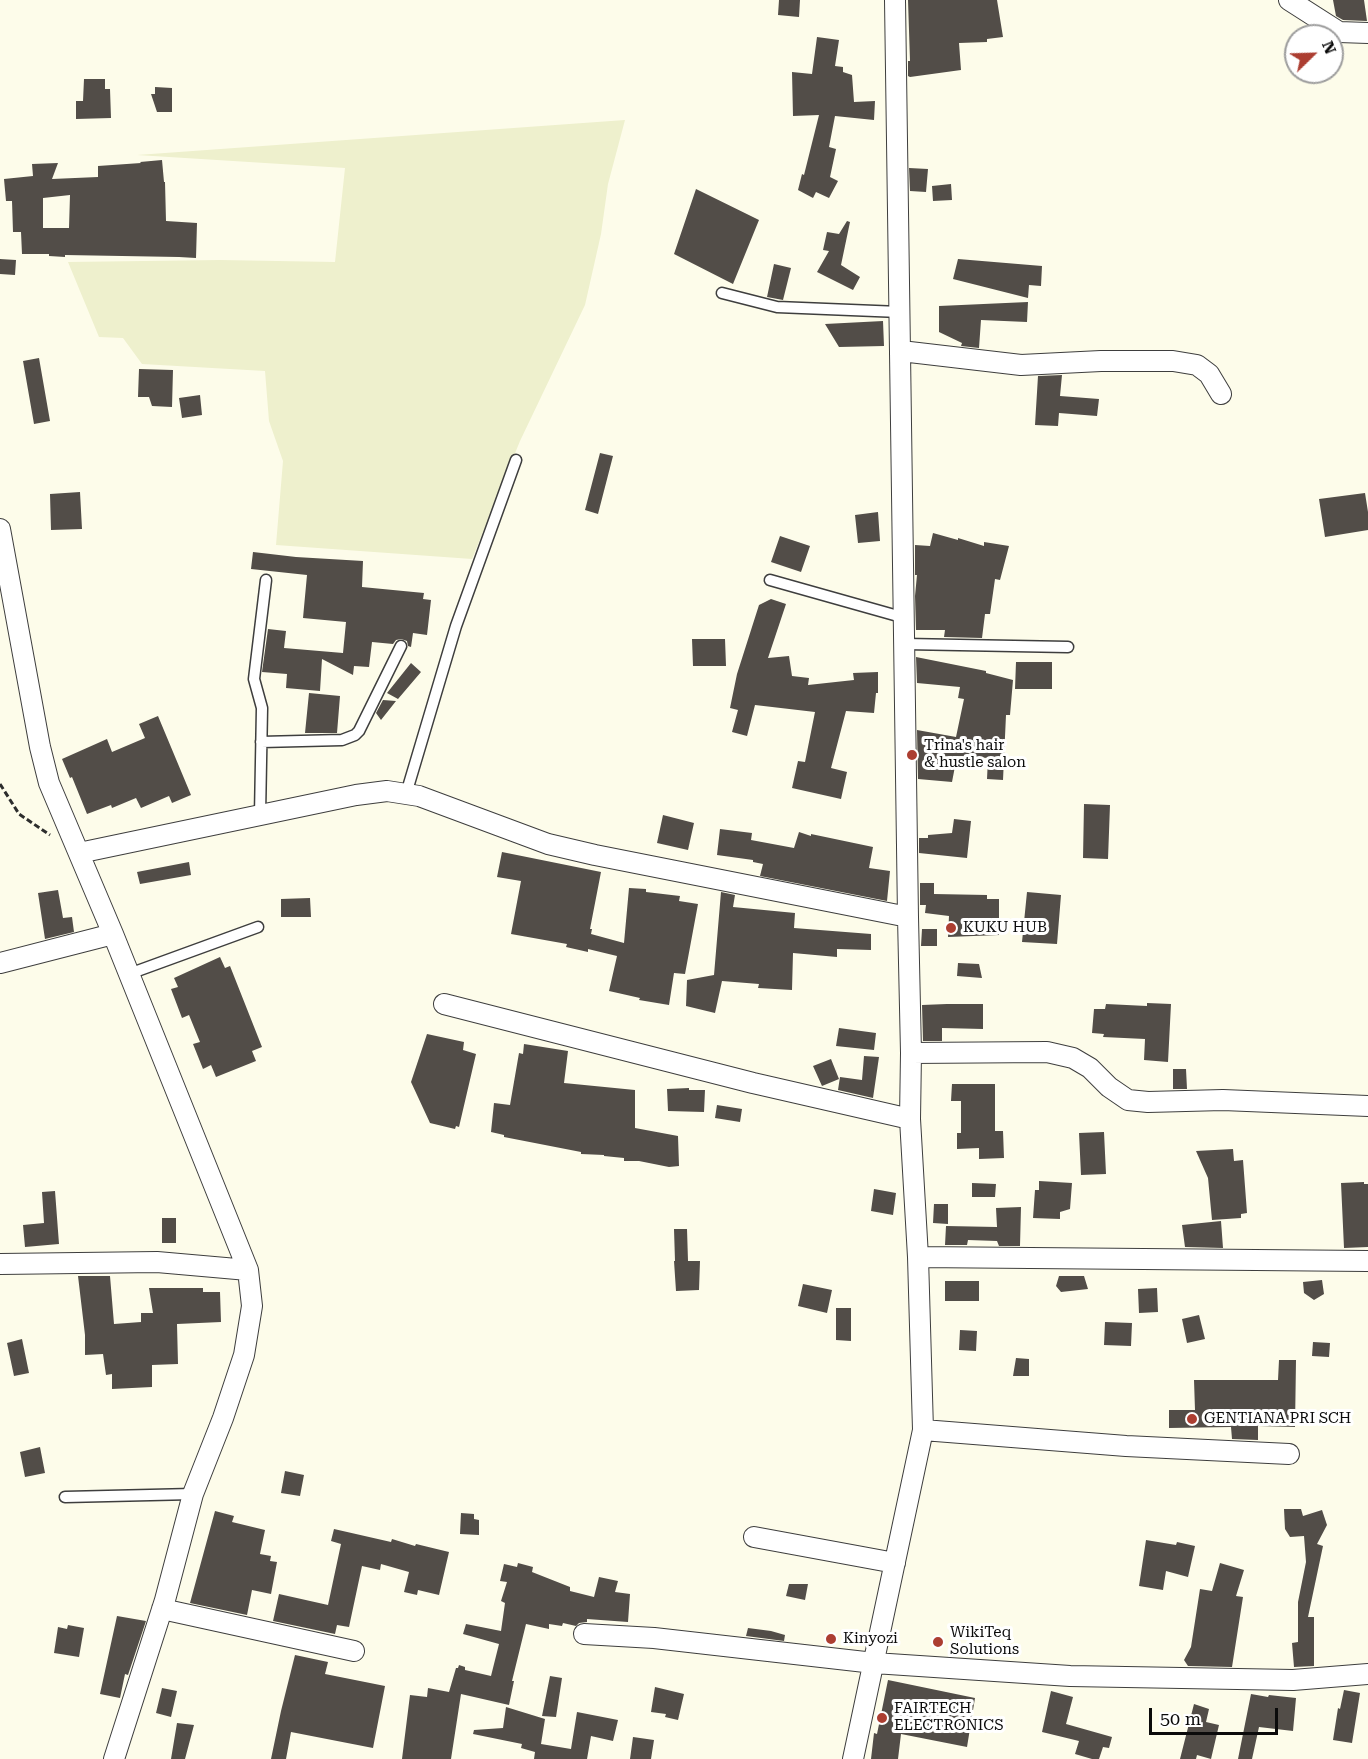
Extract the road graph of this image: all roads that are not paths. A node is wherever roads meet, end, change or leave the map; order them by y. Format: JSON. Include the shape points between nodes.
{"nodes":[{"id":1,"x":895,"y":0,"type":"edge"},
{"id":2,"x":1289,"y":0,"type":"edge"},
{"id":3,"x":1368,"y":33,"type":"edge"},
{"id":4,"x":722,"y":293,"type":"dead end"},
{"id":5,"x":900,"y":312,"type":"junction"},
{"id":6,"x":901,"y":351,"type":"junction"},
{"id":7,"x":1221,"y":394,"type":"dead end"},
{"id":8,"x":516,"y":460,"type":"dead end"},
{"id":9,"x":0,"y":529,"type":"edge"},
{"id":10,"x":266,"y":580,"type":"dead end"},
{"id":11,"x":770,"y":580,"type":"dead end"},
{"id":12,"x":6,"y":597,"type":"edge"},
{"id":13,"x":905,"y":618,"type":"junction"},
{"id":14,"x":905,"y":644,"type":"junction"},
{"id":15,"x":401,"y":646,"type":"dead end"},
{"id":16,"x":1068,"y":647,"type":"dead end"},
{"id":17,"x":261,"y":742,"type":"junction"},
{"id":18,"x":406,"y":794,"type":"junction"},
{"id":19,"x":260,"y":815,"type":"junction"},
{"id":20,"x":79,"y":854,"type":"junction"},
{"id":21,"x":908,"y":916,"type":"junction"},
{"id":22,"x":258,"y":927,"type":"dead end"},
{"id":23,"x":113,"y":934,"type":"junction"},
{"id":24,"x":0,"y":963,"type":"edge"},
{"id":25,"x":129,"y":974,"type":"junction"},
{"id":26,"x":444,"y":1004,"type":"dead end"},
{"id":27,"x":911,"y":1053,"type":"junction"},
{"id":28,"x":1368,"y":1106,"type":"edge"},
{"id":29,"x":910,"y":1119,"type":"junction"},
{"id":30,"x":918,"y":1257,"type":"junction"},
{"id":31,"x":1368,"y":1261,"type":"edge"},
{"id":32,"x":0,"y":1264,"type":"edge"},
{"id":33,"x":248,"y":1270,"type":"junction"},
{"id":34,"x":923,"y":1430,"type":"junction"},
{"id":35,"x":1289,"y":1454,"type":"dead end"},
{"id":36,"x":193,"y":1494,"type":"junction"},
{"id":37,"x":65,"y":1497,"type":"dead end"},
{"id":38,"x":754,"y":1537,"type":"dead end"},
{"id":39,"x":895,"y":1563,"type":"junction"},
{"id":40,"x":162,"y":1609,"type":"junction"},
{"id":41,"x":584,"y":1634,"type":"dead end"},
{"id":42,"x":354,"y":1651,"type":"dead end"},
{"id":43,"x":874,"y":1663,"type":"junction"},
{"id":44,"x":1368,"y":1674,"type":"edge"},
{"id":45,"x":114,"y":1759,"type":"edge"},
{"id":46,"x":854,"y":1759,"type":"edge"}],
"edges":[{"from":1,"to":5,"type":"street"},
{"from":2,"to":3,"type":"street","via":[[1339,32]]},
{"from":4,"to":5,"type":"lane","via":[[777,307]]},
{"from":5,"to":6,"type":"street"},
{"from":6,"to":7,"type":"street","via":[[1021,365],[1173,361],[1203,369]]},
{"from":6,"to":13,"type":"street"},
{"from":8,"to":18,"type":"lane","via":[[456,626]]},
{"from":9,"to":12,"type":"street"},
{"from":10,"to":17,"type":"lane","via":[[254,679],[262,708]]},
{"from":11,"to":13,"type":"lane"},
{"from":12,"to":20,"type":"street","via":[[49,783]]},
{"from":13,"to":14,"type":"street"},
{"from":14,"to":16,"type":"lane"},
{"from":14,"to":21,"type":"street"},
{"from":15,"to":17,"type":"lane","via":[[355,735],[342,740]]},
{"from":17,"to":19,"type":"lane"},
{"from":18,"to":19,"type":"street","via":[[387,791],[356,795]]},
{"from":18,"to":21,"type":"street","via":[[548,844]]},
{"from":19,"to":20,"type":"street"},
{"from":20,"to":23,"type":"street"},
{"from":21,"to":27,"type":"street"},
{"from":22,"to":25,"type":"lane"},
{"from":23,"to":24,"type":"street"},
{"from":23,"to":25,"type":"street"},
{"from":25,"to":33,"type":"street"},
{"from":26,"to":29,"type":"street"},
{"from":27,"to":28,"type":"street","via":[[1047,1052],[1073,1058],[1090,1068],[1128,1100]]},
{"from":27,"to":29,"type":"street"},
{"from":29,"to":30,"type":"street"},
{"from":30,"to":31,"type":"street"},
{"from":30,"to":34,"type":"street"},
{"from":32,"to":33,"type":"street","via":[[157,1262]]},
{"from":33,"to":36,"type":"street","via":[[252,1306],[244,1355]]},
{"from":34,"to":35,"type":"street"},
{"from":34,"to":39,"type":"street"},
{"from":36,"to":37,"type":"lane"},
{"from":36,"to":40,"type":"street"},
{"from":38,"to":39,"type":"street"},
{"from":39,"to":43,"type":"street"},
{"from":40,"to":42,"type":"street"},
{"from":40,"to":45,"type":"street"},
{"from":41,"to":43,"type":"street"},
{"from":43,"to":44,"type":"street","via":[[1070,1676],[1293,1680]]},
{"from":43,"to":46,"type":"street"}]}
